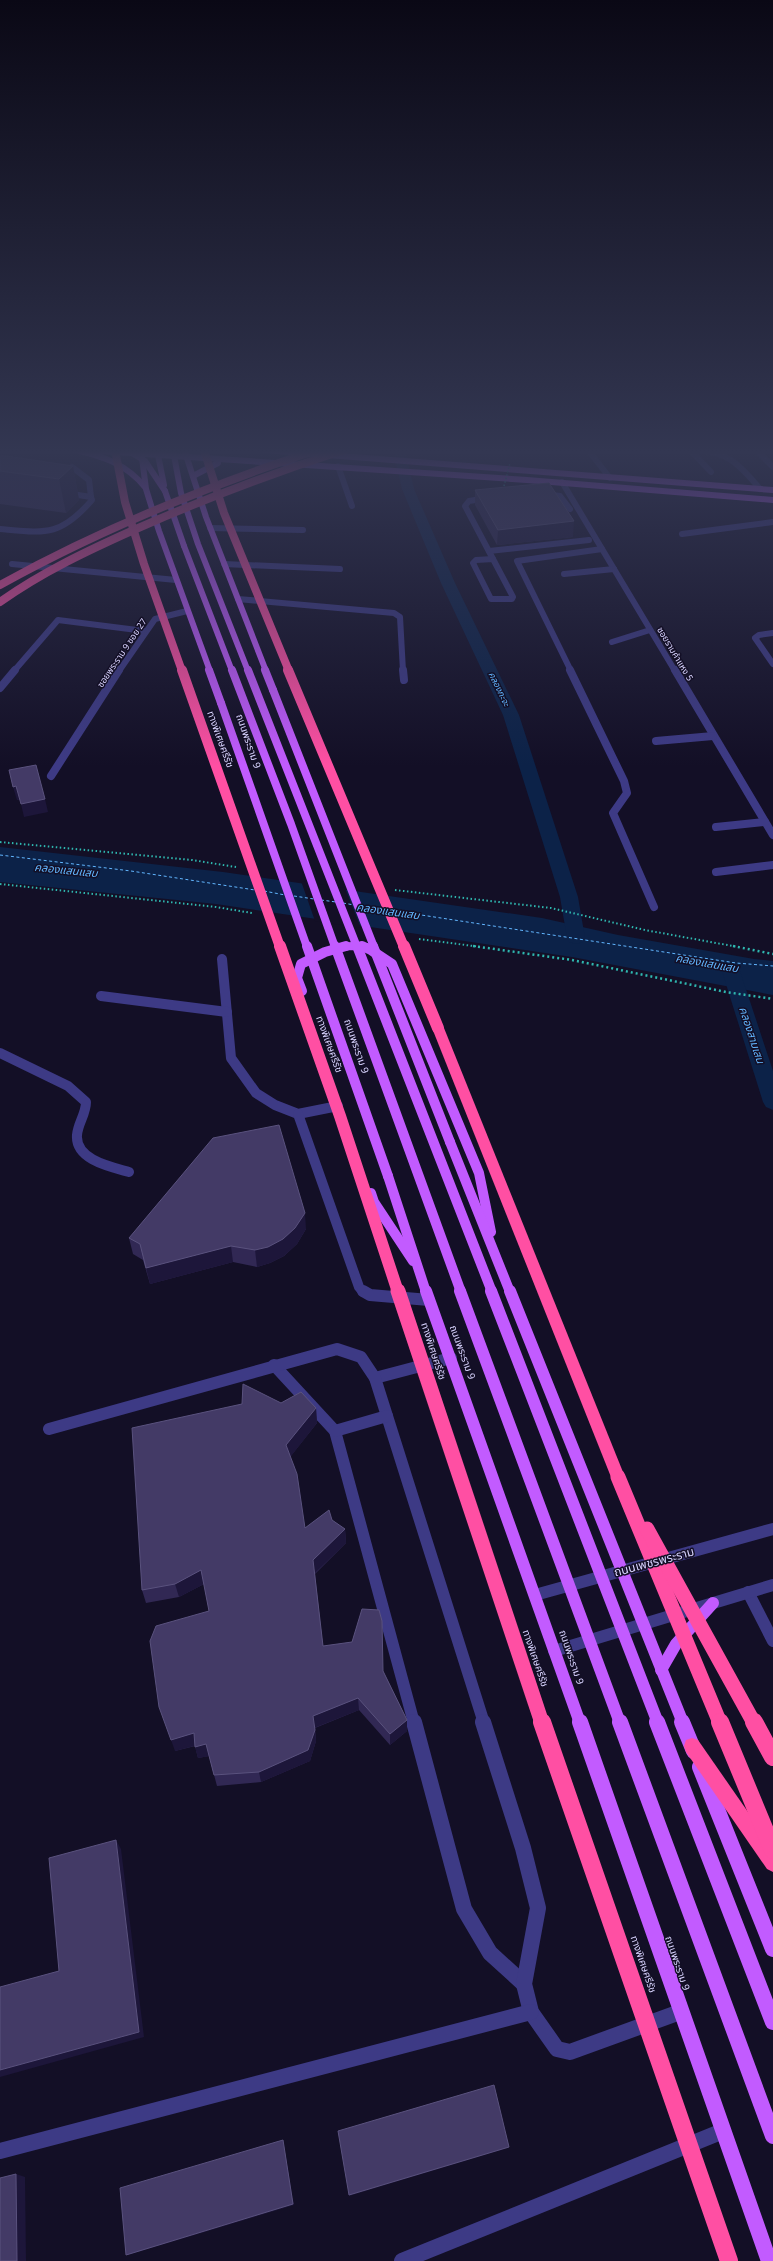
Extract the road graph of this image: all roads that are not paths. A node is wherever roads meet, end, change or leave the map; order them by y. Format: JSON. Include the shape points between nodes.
{"nodes":[{"id":1,"x":54,"y":556,"type":"edge"},
{"id":2,"x":79,"y":556,"type":"edge"},
{"id":3,"x":141,"y":556,"type":"edge"},
{"id":4,"x":168,"y":556,"type":"edge"},
{"id":5,"x":188,"y":556,"type":"edge"},
{"id":6,"x":203,"y":556,"type":"edge"},
{"id":7,"x":221,"y":556,"type":"edge"},
{"id":8,"x":240,"y":556,"type":"edge"},
{"id":9,"x":491,"y":556,"type":"edge"},
{"id":10,"x":550,"y":556,"type":"edge"},
{"id":11,"x":606,"y":556,"type":"edge"},
{"id":12,"x":493,"y":559,"type":"junction"},
{"id":13,"x":12,"y":564,"type":"dead end"},
{"id":14,"x":224,"y":564,"type":"junction"},
{"id":15,"x":340,"y":569,"type":"dead end"},
{"id":16,"x":614,"y":569,"type":"junction"},
{"id":17,"x":564,"y":574,"type":"dead end"},
{"id":18,"x":176,"y":580,"type":"junction"},
{"id":19,"x":0,"y":585,"type":"edge"},
{"id":20,"x":238,"y":599,"type":"junction"},
{"id":21,"x":0,"y":602,"type":"edge"},
{"id":22,"x":187,"y":611,"type":"junction"},
{"id":23,"x":650,"y":630,"type":"junction"},
{"id":24,"x":145,"y":631,"type":"junction"},
{"id":25,"x":773,"y":634,"type":"edge"},
{"id":26,"x":612,"y":642,"type":"dead end"},
{"id":27,"x":773,"y":664,"type":"edge"},
{"id":28,"x":404,"y":680,"type":"dead end"},
{"id":29,"x":0,"y":688,"type":"edge"},
{"id":30,"x":714,"y":736,"type":"junction"},
{"id":31,"x":656,"y":741,"type":"dead end"},
{"id":32,"x":51,"y":776,"type":"dead end"},
{"id":33,"x":765,"y":822,"type":"junction"},
{"id":34,"x":716,"y":827,"type":"dead end"},
{"id":35,"x":773,"y":836,"type":"edge"},
{"id":36,"x":773,"y":865,"type":"edge"},
{"id":37,"x":716,"y":872,"type":"dead end"},
{"id":38,"x":654,"y":907,"type":"dead end"},
{"id":39,"x":222,"y":959,"type":"dead end"},
{"id":40,"x":101,"y":996,"type":"dead end"},
{"id":41,"x":227,"y":1012,"type":"junction"},
{"id":42,"x":0,"y":1053,"type":"edge"},
{"id":43,"x":338,"y":1106,"type":"junction"},
{"id":44,"x":298,"y":1114,"type":"junction"},
{"id":45,"x":129,"y":1172,"type":"dead end"},
{"id":46,"x":496,"y":1260,"type":"junction"},
{"id":47,"x":421,"y":1272,"type":"junction"},
{"id":48,"x":429,"y":1300,"type":"junction"},
{"id":49,"x":451,"y":1358,"type":"junction"},
{"id":50,"x":274,"y":1365,"type":"junction"},
{"id":51,"x":375,"y":1378,"type":"junction"},
{"id":52,"x":387,"y":1416,"type":"junction"},
{"id":53,"x":49,"y":1429,"type":"dead end"},
{"id":54,"x":335,"y":1431,"type":"junction"},
{"id":55,"x":618,"y":1477,"type":"junction"},
{"id":56,"x":773,"y":1529,"type":"edge"},
{"id":57,"x":621,"y":1571,"type":"junction"},
{"id":58,"x":773,"y":1585,"type":"edge"},
{"id":59,"x":748,"y":1592,"type":"junction"},
{"id":60,"x":535,"y":1595,"type":"junction"},
{"id":61,"x":713,"y":1603,"type":"junction"},
{"id":62,"x":643,"y":1625,"type":"junction"},
{"id":63,"x":773,"y":1641,"type":"edge"},
{"id":64,"x":554,"y":1651,"type":"junction"},
{"id":65,"x":661,"y":1670,"type":"junction"},
{"id":66,"x":692,"y":1746,"type":"junction"},
{"id":67,"x":773,"y":1757,"type":"edge"},
{"id":68,"x":773,"y":1850,"type":"edge"},
{"id":69,"x":773,"y":1863,"type":"edge"},
{"id":70,"x":773,"y":1950,"type":"edge"},
{"id":71,"x":524,"y":1984,"type":"junction"},
{"id":72,"x":531,"y":2012,"type":"junction"},
{"id":73,"x":680,"y":2012,"type":"junction"},
{"id":74,"x":773,"y":2022,"type":"edge"},
{"id":75,"x":723,"y":2131,"type":"junction"},
{"id":76,"x":773,"y":2136,"type":"edge"},
{"id":77,"x":0,"y":2151,"type":"edge"},
{"id":78,"x":402,"y":2261,"type":"edge"},
{"id":79,"x":730,"y":2261,"type":"edge"},
{"id":80,"x":769,"y":2261,"type":"edge"}],
"edges":[{"from":1,"to":19,"type":"highway","bridge":true},
{"from":2,"to":21,"type":"highway","bridge":true},
{"from":3,"to":79,"type":"highway","name":"ทางพิเศษศรีรัช","bridge":true,"via":[[340,1116],[497,1593]]},
{"from":4,"to":18,"type":"main road","name":"ถนนพระราม 9"},
{"from":5,"to":76,"type":"main road","name":"ถนนพระราม 9","bridge":true,"via":[[291,824],[394,1112]]},
{"from":6,"to":74,"type":"main road","bridge":true,"via":[[414,1092]]},
{"from":7,"to":14,"type":"main road"},
{"from":8,"to":55,"type":"highway","bridge":true,"via":[[438,1028]]},
{"from":9,"to":12,"type":"street"},
{"from":10,"to":38,"type":"street","via":[[517,561],[624,781],[627,793],[613,813]]},
{"from":11,"to":16,"type":"street","name":"ซอยรามคำแหง 5"},
{"from":12,"to":12,"type":"street","via":[[513,597],[512,599],[491,599],[474,563],[476,560]]},
{"from":13,"to":18,"type":"street"},
{"from":14,"to":15,"type":"street"},
{"from":14,"to":20,"type":"main road"},
{"from":16,"to":17,"type":"street"},
{"from":16,"to":23,"type":"street","name":"ซอยรามคำแหง 5"},
{"from":18,"to":22,"type":"main road","name":"ถนนพระราม 9"},
{"from":20,"to":28,"type":"street","via":[[394,613],[400,617]]},
{"from":20,"to":46,"type":"main road","bridge":true},
{"from":22,"to":24,"type":"street","name":"ซอยพระราม 9 ซอย 27","via":[[155,620]]},
{"from":22,"to":47,"type":"main road","name":"ถนนพระราม 9","bridge":true},
{"from":23,"to":26,"type":"street"},
{"from":23,"to":30,"type":"street","name":"ซอยรามคำแหง 5"},
{"from":24,"to":29,"type":"street","via":[[58,620]]},
{"from":24,"to":32,"type":"street","name":"ซอยพระราม 9 ซอย 27"},
{"from":25,"to":27,"type":"street","via":[[755,638]]},
{"from":30,"to":31,"type":"street"},
{"from":30,"to":33,"type":"street","name":"ซอยรามคำแหง 5"},
{"from":33,"to":34,"type":"street"},
{"from":33,"to":35,"type":"street","name":"ซอยรามคำแหง 5"},
{"from":36,"to":37,"type":"street"},
{"from":39,"to":41,"type":"street"},
{"from":40,"to":41,"type":"street"},
{"from":41,"to":44,"type":"street","via":[[231,1058],[256,1093],[275,1105]]},
{"from":42,"to":45,"type":"street","via":[[68,1086],[86,1102],[86,1114],[79,1124],[77,1137],[79,1148],[89,1158]]},
{"from":43,"to":44,"type":"street"},
{"from":43,"to":46,"type":"main road","via":[[298,978],[301,964],[319,954],[345,947],[368,948],[392,964],[479,1173]]},
{"from":43,"to":47,"type":"main road","via":[[374,1202]]},
{"from":44,"to":48,"type":"street","via":[[364,1293]]},
{"from":46,"to":57,"type":"main road"},
{"from":47,"to":48,"type":"main road","name":"ถนนพระราม 9"},
{"from":48,"to":49,"type":"main road","name":"ถนนพระราม 9"},
{"from":49,"to":51,"type":"street"},
{"from":49,"to":60,"type":"main road","name":"ถนนพระราม 9"},
{"from":50,"to":51,"type":"street","via":[[337,1348],[354,1352],[367,1361]]},
{"from":50,"to":53,"type":"street"},
{"from":50,"to":54,"type":"street"},
{"from":51,"to":52,"type":"street"},
{"from":52,"to":54,"type":"street"},
{"from":52,"to":71,"type":"street","via":[[511,1807],[538,1908]]},
{"from":54,"to":71,"type":"street","via":[[464,1909],[490,1953]]},
{"from":55,"to":67,"type":"highway","bridge":true},
{"from":55,"to":68,"type":"highway","bridge":true},
{"from":56,"to":57,"type":"street","name":"ถนนเพชรพระราม"},
{"from":57,"to":60,"type":"street","name":"ถนนเพชรพระราม"},
{"from":57,"to":62,"type":"main road"},
{"from":58,"to":59,"type":"street"},
{"from":59,"to":61,"type":"street"},
{"from":59,"to":63,"type":"street"},
{"from":60,"to":64,"type":"main road","name":"ถนนพระราม 9"},
{"from":61,"to":62,"type":"street"},
{"from":61,"to":65,"type":"main road","via":[[676,1644]]},
{"from":62,"to":64,"type":"street"},
{"from":62,"to":65,"type":"main road"},
{"from":64,"to":73,"type":"main road","name":"ถนนพระราม 9"},
{"from":65,"to":66,"type":"main road"},
{"from":66,"to":69,"type":"highway"},
{"from":66,"to":70,"type":"main road"},
{"from":71,"to":72,"type":"street"},
{"from":72,"to":73,"type":"street","via":[[557,2049],[570,2052]]},
{"from":72,"to":77,"type":"street"},
{"from":73,"to":75,"type":"main road","name":"ถนนพระราม 9"},
{"from":75,"to":78,"type":"street"},
{"from":75,"to":80,"type":"main road","name":"ถนนพระราม 9"}]}
